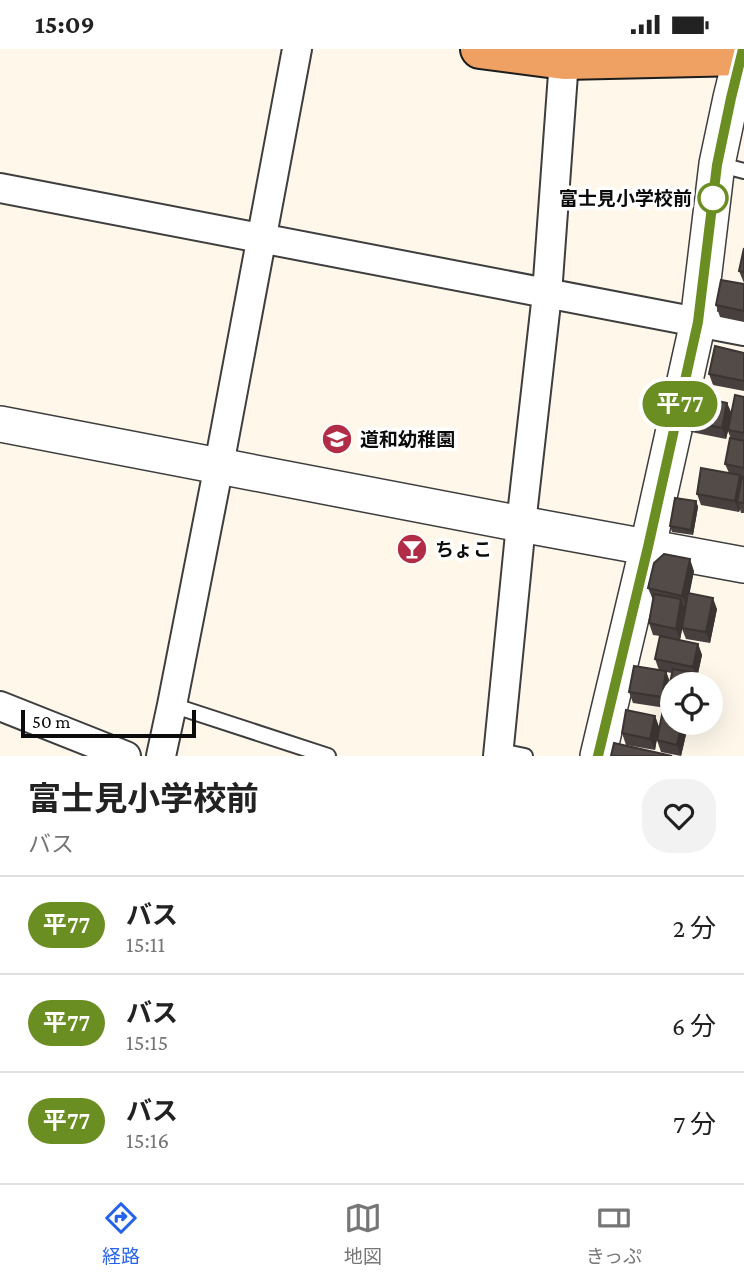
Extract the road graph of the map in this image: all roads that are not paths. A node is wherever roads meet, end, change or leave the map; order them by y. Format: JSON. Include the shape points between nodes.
{"nodes":[{"id":1,"x":297,"y":49,"type":"edge"},
{"id":2,"x":480,"y":49,"type":"edge"},
{"id":3,"x":743,"y":54,"type":"edge"},
{"id":4,"x":564,"y":60,"type":"junction"},
{"id":5,"x":731,"y":168,"type":"edge"},
{"id":6,"x":0,"y":188,"type":"edge"},
{"id":7,"x":260,"y":238,"type":"junction"},
{"id":8,"x":547,"y":293,"type":"junction"},
{"id":9,"x":698,"y":322,"type":"junction"},
{"id":10,"x":744,"y":331,"type":"edge"},
{"id":11,"x":0,"y":424,"type":"edge"},
{"id":12,"x":219,"y":465,"type":"junction"},
{"id":13,"x":521,"y":524,"type":"junction"},
{"id":14,"x":648,"y":547,"type":"junction"},
{"id":15,"x":744,"y":565,"type":"edge"},
{"id":16,"x":172,"y":705,"type":"junction"},
{"id":17,"x":0,"y":706,"type":"edge"},
{"id":18,"x":507,"y":754,"type":"edge"},
{"id":19,"x":126,"y":756,"type":"edge"},
{"id":20,"x":161,"y":756,"type":"edge"},
{"id":21,"x":328,"y":756,"type":"edge"},
{"id":22,"x":598,"y":756,"type":"edge"}],
"edges":[{"from":1,"to":7,"type":"street"},
{"from":2,"to":4,"type":"highway"},
{"from":3,"to":4,"type":"highway"},
{"from":3,"to":5,"type":"street"},
{"from":4,"to":8,"type":"street"},
{"from":5,"to":9,"type":"street"},
{"from":6,"to":7,"type":"street"},
{"from":7,"to":8,"type":"street"},
{"from":7,"to":12,"type":"street"},
{"from":8,"to":9,"type":"street"},
{"from":8,"to":13,"type":"street"},
{"from":9,"to":10,"type":"street"},
{"from":9,"to":14,"type":"street"},
{"from":11,"to":12,"type":"street"},
{"from":12,"to":13,"type":"street"},
{"from":12,"to":16,"type":"street"},
{"from":13,"to":14,"type":"street"},
{"from":13,"to":18,"type":"street"},
{"from":14,"to":15,"type":"street"},
{"from":14,"to":22,"type":"street"},
{"from":16,"to":20,"type":"street"},
{"from":16,"to":21,"type":"lane"},
{"from":17,"to":19,"type":"street"}]}
